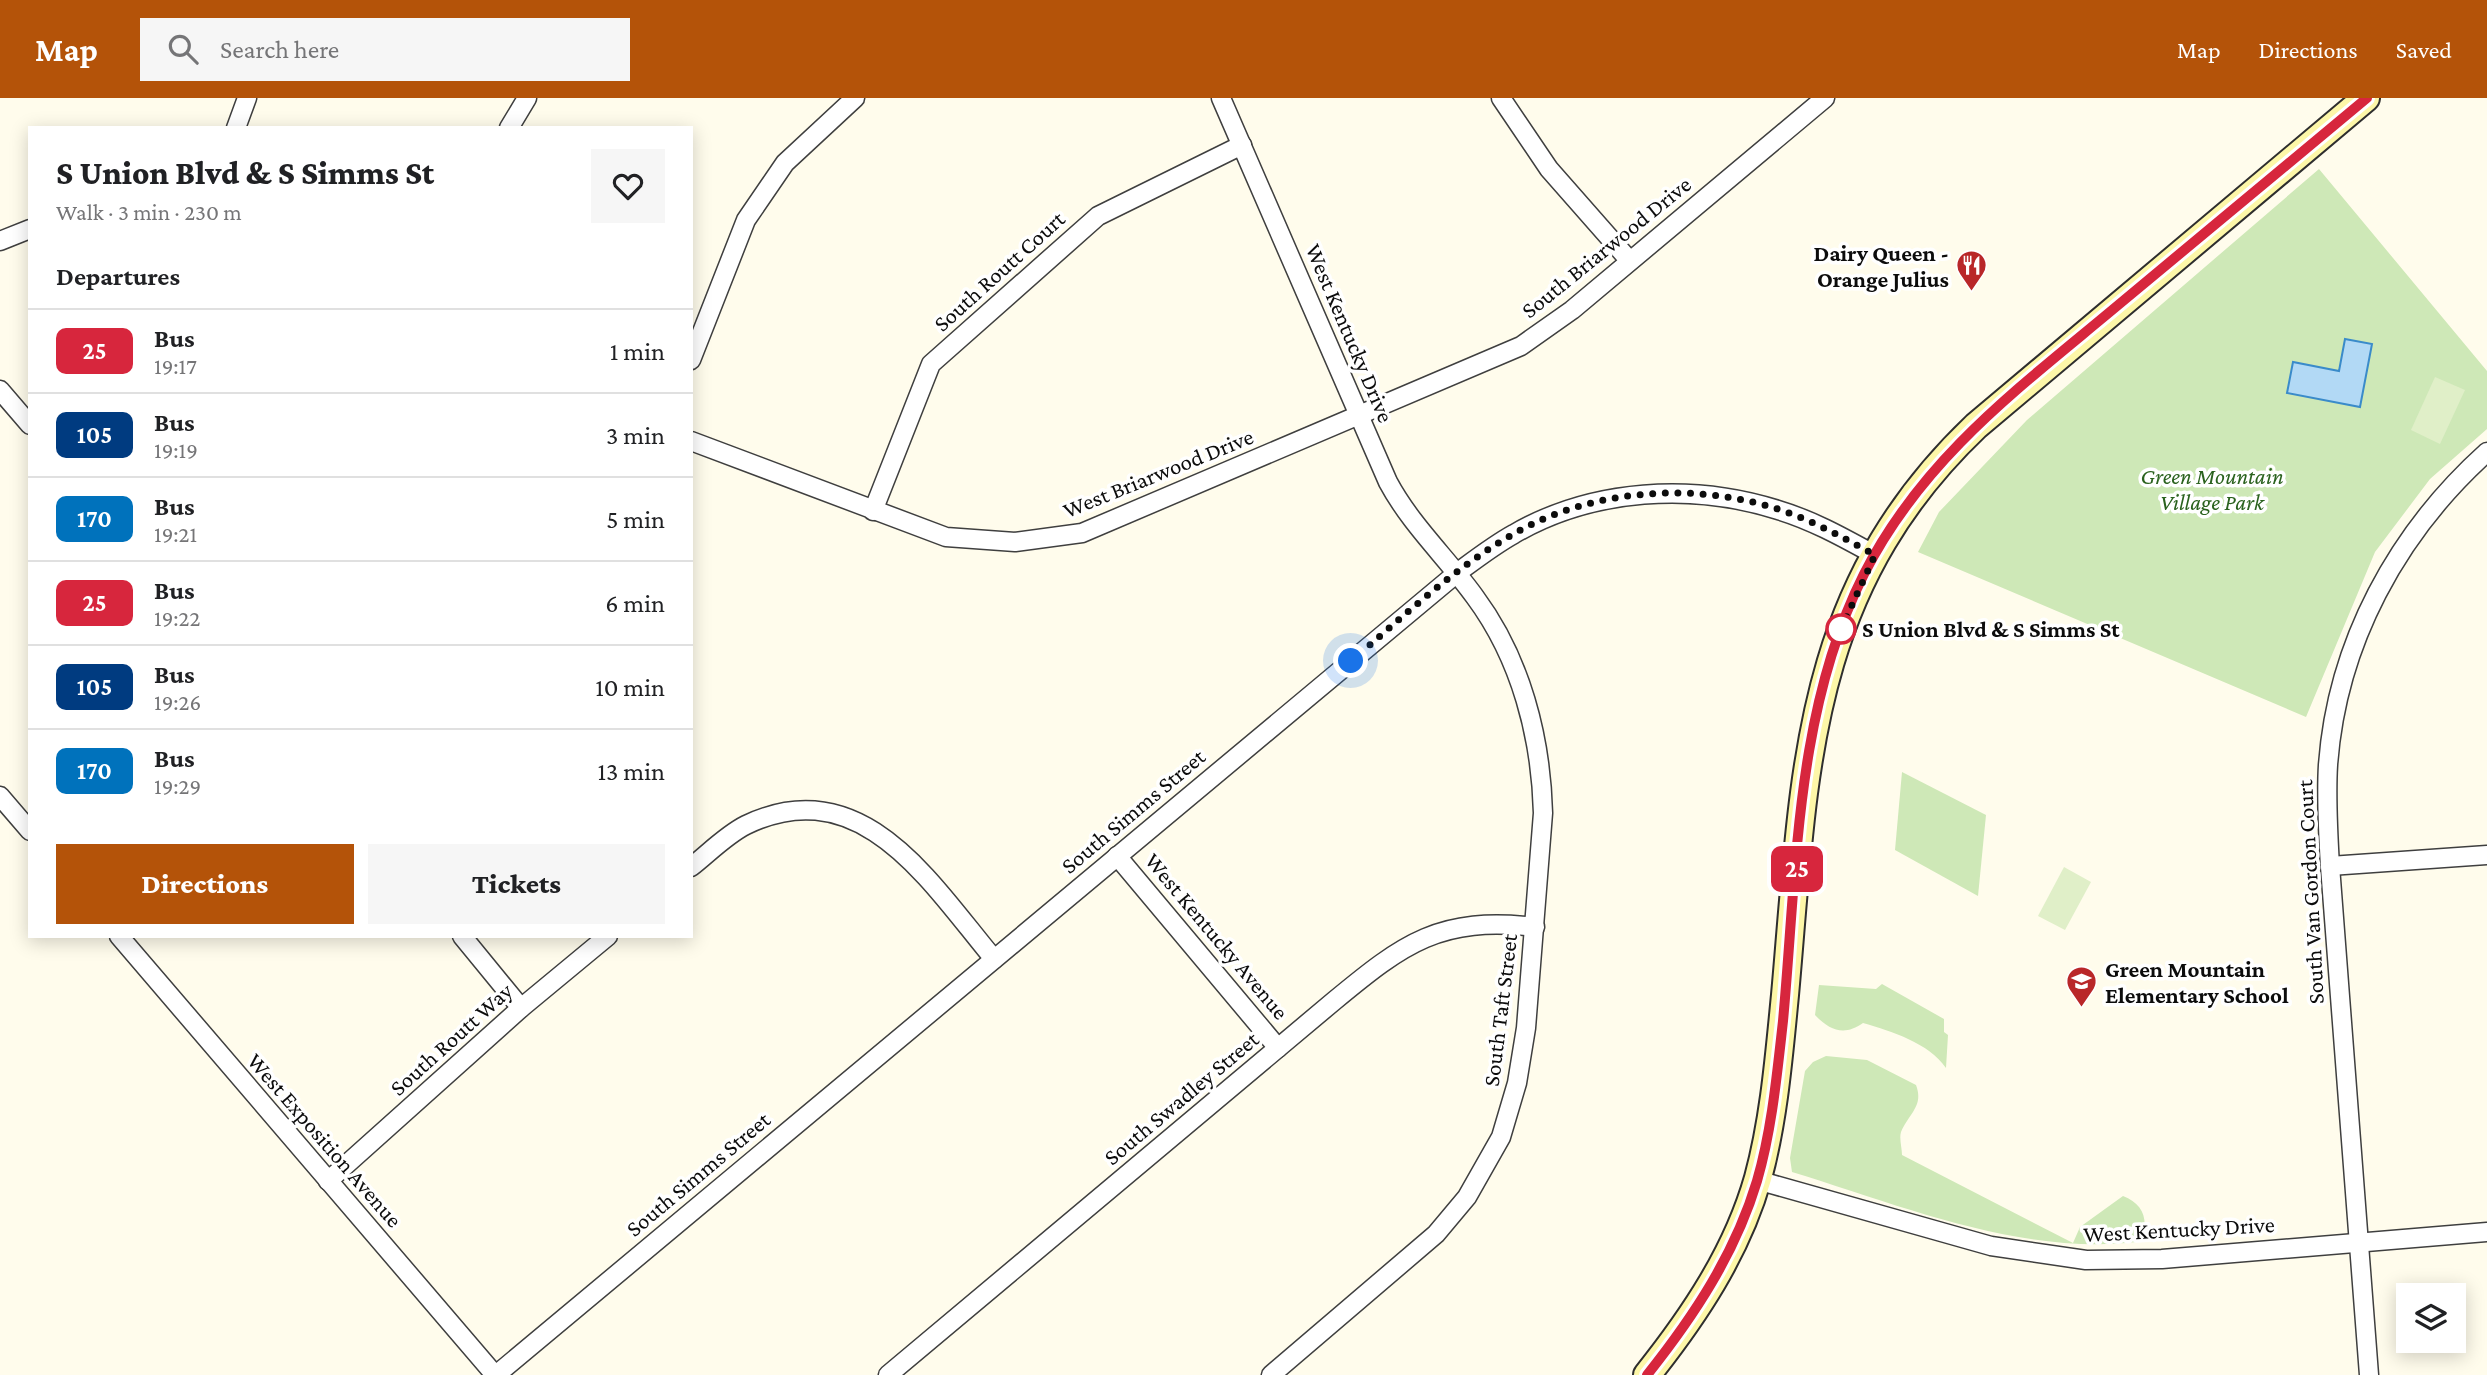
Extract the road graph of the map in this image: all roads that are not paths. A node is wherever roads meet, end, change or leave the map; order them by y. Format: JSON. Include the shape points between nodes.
{"nodes":[{"id":1,"x":527,"y":98,"type":"edge"},
{"id":2,"x":855,"y":98,"type":"edge"},
{"id":3,"x":1222,"y":98,"type":"edge"},
{"id":4,"x":1501,"y":98,"type":"edge"},
{"id":5,"x":1825,"y":98,"type":"edge"},
{"id":6,"x":2367,"y":98,"type":"edge"},
{"id":7,"x":242,"y":100,"type":"edge"},
{"id":8,"x":236,"y":126,"type":"edge"},
{"id":9,"x":510,"y":126,"type":"edge"},
{"id":10,"x":1242,"y":145,"type":"junction"},
{"id":11,"x":28,"y":230,"type":"edge"},
{"id":12,"x":0,"y":241,"type":"edge"},
{"id":13,"x":1629,"y":260,"type":"junction"},
{"id":14,"x":693,"y":355,"type":"edge"},
{"id":15,"x":0,"y":390,"type":"edge"},
{"id":16,"x":1359,"y":415,"type":"junction"},
{"id":17,"x":28,"y":423,"type":"edge"},
{"id":18,"x":693,"y":443,"type":"edge"},
{"id":19,"x":2487,"y":452,"type":"edge"},
{"id":20,"x":873,"y":512,"type":"junction"},
{"id":21,"x":1875,"y":555,"type":"junction"},
{"id":22,"x":1457,"y":573,"type":"junction"},
{"id":23,"x":0,"y":796,"type":"edge"},
{"id":24,"x":28,"y":829,"type":"edge"},
{"id":25,"x":2487,"y":855,"type":"edge"},
{"id":26,"x":1117,"y":856,"type":"junction"},
{"id":27,"x":693,"y":865,"type":"edge"},
{"id":28,"x":2330,"y":866,"type":"junction"},
{"id":29,"x":1535,"y":927,"type":"junction"},
{"id":30,"x":121,"y":938,"type":"edge"},
{"id":31,"x":464,"y":938,"type":"edge"},
{"id":32,"x":606,"y":938,"type":"edge"},
{"id":33,"x":994,"y":959,"type":"junction"},
{"id":34,"x":522,"y":1008,"type":"junction"},
{"id":35,"x":1278,"y":1048,"type":"junction"},
{"id":36,"x":1757,"y":1180,"type":"junction"},
{"id":37,"x":328,"y":1181,"type":"junction"},
{"id":38,"x":2487,"y":1232,"type":"edge"},
{"id":39,"x":2359,"y":1241,"type":"junction"},
{"id":40,"x":495,"y":1375,"type":"edge"},
{"id":41,"x":888,"y":1375,"type":"edge"},
{"id":42,"x":1271,"y":1375,"type":"edge"},
{"id":43,"x":1647,"y":1375,"type":"edge"},
{"id":44,"x":2369,"y":1375,"type":"edge"}],
"edges":[{"from":1,"to":9,"type":"street"},
{"from":2,"to":14,"type":"street","via":[[785,163],[746,220]]},
{"from":3,"to":10,"type":"street","name":"West Kentucky Drive"},
{"from":4,"to":13,"type":"street","via":[[1549,170]]},
{"from":5,"to":13,"type":"street","name":"South Briarwood Drive"},
{"from":6,"to":21,"type":"main road","via":[[1983,418],[1925,478]]},
{"from":7,"to":8,"type":"street"},
{"from":10,"to":16,"type":"street","name":"West Kentucky Drive"},
{"from":10,"to":20,"type":"street","name":"South Routt Court","via":[[1098,216],[931,364]]},
{"from":11,"to":12,"type":"street"},
{"from":13,"to":16,"type":"street","name":"South Briarwood Drive","via":[[1521,346]]},
{"from":15,"to":17,"type":"street"},
{"from":16,"to":20,"type":"street","name":"West Briarwood Drive","via":[[1102,527],[1060,538],[970,541]]},
{"from":16,"to":22,"type":"street","name":"West Kentucky Drive","via":[[1398,500]]},
{"from":18,"to":20,"type":"street","name":"West Briarwood Drive"},
{"from":19,"to":28,"type":"street","name":"South Van Gordon Court","via":[[2446,491],[2405,543],[2357,637],[2344,676],[2330,750]]},
{"from":21,"to":22,"type":"street","name":"South Simms Street","via":[[1778,509],[1717,496],[1661,493],[1600,502],[1539,521]]},
{"from":21,"to":36,"type":"main road","via":[[1834,645],[1811,739],[1780,1045]]},
{"from":22,"to":26,"type":"street","name":"South Simms Street"},
{"from":22,"to":29,"type":"street","name":"South Taft Street","via":[[1500,637],[1531,720],[1543,801]]},
{"from":23,"to":24,"type":"street"},
{"from":25,"to":28,"type":"street"},
{"from":26,"to":33,"type":"street","name":"South Simms Street"},
{"from":26,"to":35,"type":"street","name":"West Kentucky Avenue"},
{"from":27,"to":33,"type":"street","via":[[757,821],[802,812],[844,817],[900,849]]},
{"from":28,"to":39,"type":"street","name":"South Van Gordon Court"},
{"from":29,"to":35,"type":"street","name":"South Swadley Street","via":[[1478,924],[1415,941],[1377,965]]},
{"from":29,"to":42,"type":"street","name":"South Taft Street","via":[[1517,1083],[1501,1137],[1480,1176],[1415,1254]]},
{"from":30,"to":37,"type":"street","name":"West Exposition Avenue"},
{"from":31,"to":34,"type":"street"},
{"from":32,"to":34,"type":"street","name":"South Routt Way"},
{"from":33,"to":40,"type":"street","name":"South Simms Street"},
{"from":34,"to":37,"type":"street","name":"South Routt Way"},
{"from":35,"to":41,"type":"street","name":"South Swadley Street"},
{"from":36,"to":39,"type":"street","name":"West Kentucky Drive","via":[[1991,1246],[2053,1258],[2162,1259]]},
{"from":36,"to":43,"type":"main road","via":[[1725,1261]]},
{"from":37,"to":40,"type":"street","name":"West Exposition Avenue"},
{"from":38,"to":39,"type":"street","name":"West Kentucky Drive"},
{"from":39,"to":44,"type":"street","name":"South Van Gordon Court"}]}
